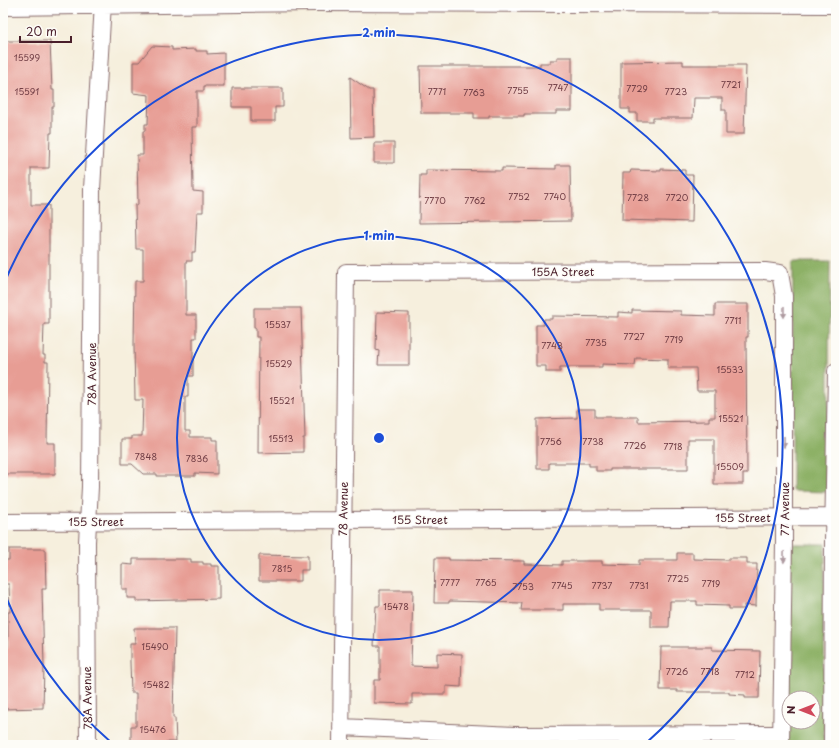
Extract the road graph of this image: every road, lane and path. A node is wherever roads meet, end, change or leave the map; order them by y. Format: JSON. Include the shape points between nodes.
{"nodes":[{"id":1,"x":448,"y":3,"type":"edge"},
{"id":2,"x":103,"y":4,"type":"edge"},
{"id":3,"x":770,"y":4,"type":"edge"},
{"id":4,"x":836,"y":5,"type":"edge"},
{"id":5,"x":3,"y":7,"type":"edge"},
{"id":6,"x":346,"y":272,"type":"joint"},
{"id":7,"x":780,"y":273,"type":"joint"},
{"id":8,"x":836,"y":371,"type":"edge"},
{"id":9,"x":835,"y":517,"type":"edge"},
{"id":10,"x":784,"y":518,"type":"junction"},
{"id":11,"x":343,"y":520,"type":"junction"},
{"id":12,"x":87,"y":521,"type":"junction"},
{"id":13,"x":3,"y":522,"type":"edge"},
{"id":14,"x":341,"y":727,"type":"junction"},
{"id":15,"x":781,"y":739,"type":"edge"},
{"id":16,"x":88,"y":745,"type":"edge"},
{"id":17,"x":341,"y":745,"type":"edge"},
{"id":18,"x":832,"y":745,"type":"edge"}],
"edges":[{"from":1,"to":2,"type":"street"},
{"from":1,"to":3,"type":"street"},
{"from":2,"to":5,"type":"street"},
{"from":2,"to":12,"type":"street","name":"78A Avenue","via":[[92,189],[90,487]]},
{"from":3,"to":4,"type":"street"},
{"from":6,"to":7,"type":"street","name":"155A Street"},
{"from":6,"to":11,"type":"street","name":"78 Avenue"},
{"from":7,"to":10,"type":"street","name":"77 Avenue","one_way":true,"via":[[784,296]]},
{"from":8,"to":9,"type":"street"},
{"from":9,"to":10,"type":"street","name":"155 Street"},
{"from":9,"to":18,"type":"street"},
{"from":10,"to":11,"type":"street","name":"155 Street"},
{"from":10,"to":15,"type":"street","name":"77 Avenue","one_way":true},
{"from":11,"to":12,"type":"street","name":"155 Street"},
{"from":11,"to":14,"type":"street","name":"78 Avenue"},
{"from":12,"to":13,"type":"street","name":"155 Street"},
{"from":12,"to":16,"type":"street","name":"78A Avenue"},
{"from":14,"to":15,"type":"street","via":[[515,735]]},
{"from":14,"to":17,"type":"street","name":"78 Avenue"}]}
